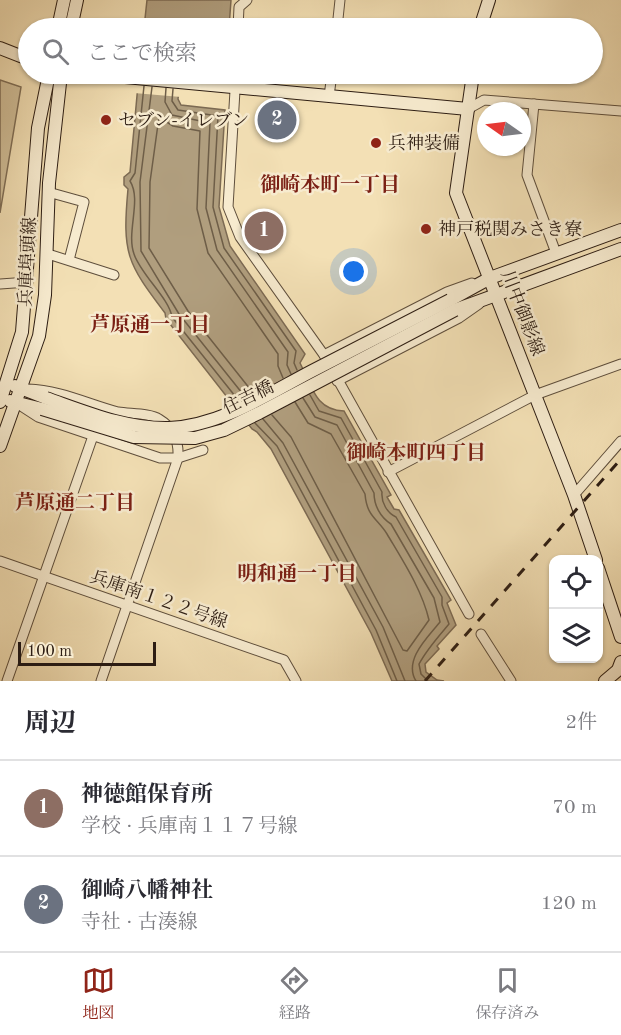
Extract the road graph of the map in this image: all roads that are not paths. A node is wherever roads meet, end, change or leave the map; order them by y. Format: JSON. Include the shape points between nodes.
{"nodes":[{"id":1,"x":64,"y":0,"type":"edge"},
{"id":2,"x":77,"y":0,"type":"edge"},
{"id":3,"x":247,"y":0,"type":"edge"},
{"id":4,"x":340,"y":0,"type":"edge"},
{"id":5,"x":488,"y":0,"type":"edge"},
{"id":6,"x":60,"y":18,"type":"edge"},
{"id":7,"x":73,"y":18,"type":"edge"},
{"id":8,"x":238,"y":18,"type":"edge"},
{"id":9,"x":338,"y":18,"type":"edge"},
{"id":10,"x":483,"y":18,"type":"edge"},
{"id":11,"x":0,"y":48,"type":"edge"},
{"id":12,"x":18,"y":55,"type":"edge"},
{"id":13,"x":47,"y":84,"type":"edge"},
{"id":14,"x":60,"y":84,"type":"edge"},
{"id":15,"x":187,"y":84,"type":"edge"},
{"id":16,"x":236,"y":84,"type":"edge"},
{"id":17,"x":331,"y":84,"type":"edge"},
{"id":18,"x":472,"y":84,"type":"edge"},
{"id":19,"x":236,"y":88,"type":"junction"},
{"id":20,"x":329,"y":96,"type":"junction"},
{"id":21,"x":534,"y":104,"type":"junction"},
{"id":22,"x":468,"y":109,"type":"junction"},
{"id":23,"x":621,"y":111,"type":"edge"},
{"id":24,"x":34,"y":182,"type":"junction"},
{"id":25,"x":49,"y":187,"type":"junction"},
{"id":26,"x":621,"y":230,"type":"edge"},
{"id":27,"x":621,"y":249,"type":"edge"},
{"id":28,"x":556,"y":253,"type":"junction"},
{"id":29,"x":30,"y":254,"type":"junction"},
{"id":30,"x":48,"y":254,"type":"junction"},
{"id":31,"x":69,"y":260,"type":"junction"},
{"id":32,"x":114,"y":275,"type":"dead end"},
{"id":33,"x":490,"y":278,"type":"junction"},
{"id":34,"x":28,"y":282,"type":"junction"},
{"id":35,"x":0,"y":284,"type":"edge"},
{"id":36,"x":496,"y":293,"type":"junction"},
{"id":37,"x":453,"y":305,"type":"junction"},
{"id":38,"x":324,"y":355,"type":"junction"},
{"id":39,"x":621,"y":364,"type":"edge"},
{"id":40,"x":337,"y":381,"type":"junction"},
{"id":41,"x":3,"y":382,"type":"edge"},
{"id":42,"x":22,"y":388,"type":"junction"},
{"id":43,"x":535,"y":395,"type":"junction"},
{"id":44,"x":0,"y":399,"type":"edge"},
{"id":45,"x":16,"y":404,"type":"junction"},
{"id":46,"x":44,"y":404,"type":"junction"},
{"id":47,"x":93,"y":436,"type":"junction"},
{"id":48,"x":621,"y":441,"type":"edge"},
{"id":49,"x":0,"y":446,"type":"edge"},
{"id":50,"x":202,"y":450,"type":"dead end"},
{"id":51,"x":178,"y":458,"type":"junction"},
{"id":52,"x":388,"y":472,"type":"junction"},
{"id":53,"x":574,"y":495,"type":"junction"},
{"id":54,"x":594,"y":555,"type":"edge"},
{"id":55,"x":0,"y":561,"type":"edge"},
{"id":56,"x":44,"y":576,"type":"junction"},
{"id":57,"x":603,"y":583,"type":"edge"},
{"id":58,"x":128,"y":605,"type":"junction"},
{"id":59,"x":469,"y":614,"type":"dead end"},
{"id":60,"x":481,"y":634,"type":"dead end"},
{"id":61,"x":621,"y":638,"type":"edge"},
{"id":62,"x":621,"y":662,"type":"edge"},
{"id":63,"x":7,"y":681,"type":"edge"},
{"id":64,"x":101,"y":681,"type":"edge"},
{"id":65,"x":296,"y":681,"type":"edge"},
{"id":66,"x":511,"y":681,"type":"edge"},
{"id":67,"x":605,"y":681,"type":"edge"}],
"edges":[{"from":1,"to":6,"type":"street"},
{"from":2,"to":7,"type":"street"},
{"from":3,"to":8,"type":"street","via":[[239,7]]},
{"from":4,"to":9,"type":"street"},
{"from":5,"to":10,"type":"street"},
{"from":11,"to":12,"type":"street"},
{"from":13,"to":24,"type":"street","name":"兵庫埠頭線"},
{"from":14,"to":25,"type":"street","name":"兵庫埠頭線"},
{"from":15,"to":19,"type":"street"},
{"from":16,"to":19,"type":"street"},
{"from":17,"to":20,"type":"street"},
{"from":18,"to":22,"type":"street","name":"川中御影線"},
{"from":19,"to":20,"type":"street"},
{"from":19,"to":38,"type":"street","via":[[228,207],[240,237]]},
{"from":20,"to":22,"type":"street"},
{"from":21,"to":22,"type":"street","via":[[484,100]]},
{"from":21,"to":23,"type":"street"},
{"from":21,"to":28,"type":"street","via":[[527,175]]},
{"from":22,"to":33,"type":"street","name":"川中御影線","via":[[456,193]]},
{"from":24,"to":25,"type":"street"},
{"from":24,"to":29,"type":"street","name":"兵庫埠頭線"},
{"from":25,"to":30,"type":"street","name":"兵庫埠頭線"},
{"from":25,"to":31,"type":"street","via":[[84,202]]},
{"from":26,"to":28,"type":"street"},
{"from":27,"to":36,"type":"street"},
{"from":28,"to":33,"type":"street"},
{"from":29,"to":30,"type":"street"},
{"from":29,"to":34,"type":"street","name":"兵庫埠頭線"},
{"from":30,"to":31,"type":"street"},
{"from":30,"to":42,"type":"street","name":"兵庫埠頭線","via":[[39,336]]},
{"from":31,"to":32,"type":"street"},
{"from":33,"to":36,"type":"street","name":"川中御影線"},
{"from":33,"to":37,"type":"street"},
{"from":33,"to":38,"type":"street","via":[[447,291]]},
{"from":34,"to":35,"type":"street"},
{"from":34,"to":41,"type":"street","name":"兵庫埠頭線","via":[[22,332]]},
{"from":36,"to":37,"type":"street"},
{"from":36,"to":40,"type":"street","via":[[459,318]]},
{"from":36,"to":43,"type":"street","name":"川中御影線"},
{"from":37,"to":46,"type":"street","name":"住吉橋","bridge":true,"via":[[254,402],[194,425],[137,426]]},
{"from":38,"to":40,"type":"street"},
{"from":39,"to":43,"type":"street"},
{"from":40,"to":52,"type":"street"},
{"from":41,"to":42,"type":"street"},
{"from":41,"to":44,"type":"street","name":"兵庫埠頭線"},
{"from":42,"to":45,"type":"street","name":"兵庫埠頭線"},
{"from":42,"to":46,"type":"street"},
{"from":42,"to":51,"type":"street","via":[[49,389],[115,411],[158,418],[172,431],[179,446]]},
{"from":43,"to":52,"type":"street"},
{"from":43,"to":53,"type":"street","name":"川中御影線"},
{"from":44,"to":45,"type":"street"},
{"from":45,"to":46,"type":"street"},
{"from":45,"to":47,"type":"street","via":[[38,417]]},
{"from":45,"to":49,"type":"street","name":"兵庫埠頭線"},
{"from":47,"to":51,"type":"street","via":[[150,455]]},
{"from":47,"to":56,"type":"street"},
{"from":48,"to":53,"type":"street"},
{"from":50,"to":51,"type":"street"},
{"from":51,"to":58,"type":"street"},
{"from":52,"to":59,"type":"street"},
{"from":53,"to":54,"type":"street","name":"川中御影線"},
{"from":55,"to":56,"type":"street","name":"兵庫南１２２号線"},
{"from":56,"to":58,"type":"street","name":"兵庫南１２２号線"},
{"from":56,"to":63,"type":"street"},
{"from":57,"to":61,"type":"street"},
{"from":58,"to":64,"type":"street"},
{"from":58,"to":65,"type":"street","name":"兵庫南１２２号線","via":[[284,660]]},
{"from":60,"to":66,"type":"street"},
{"from":62,"to":67,"type":"street"}]}
